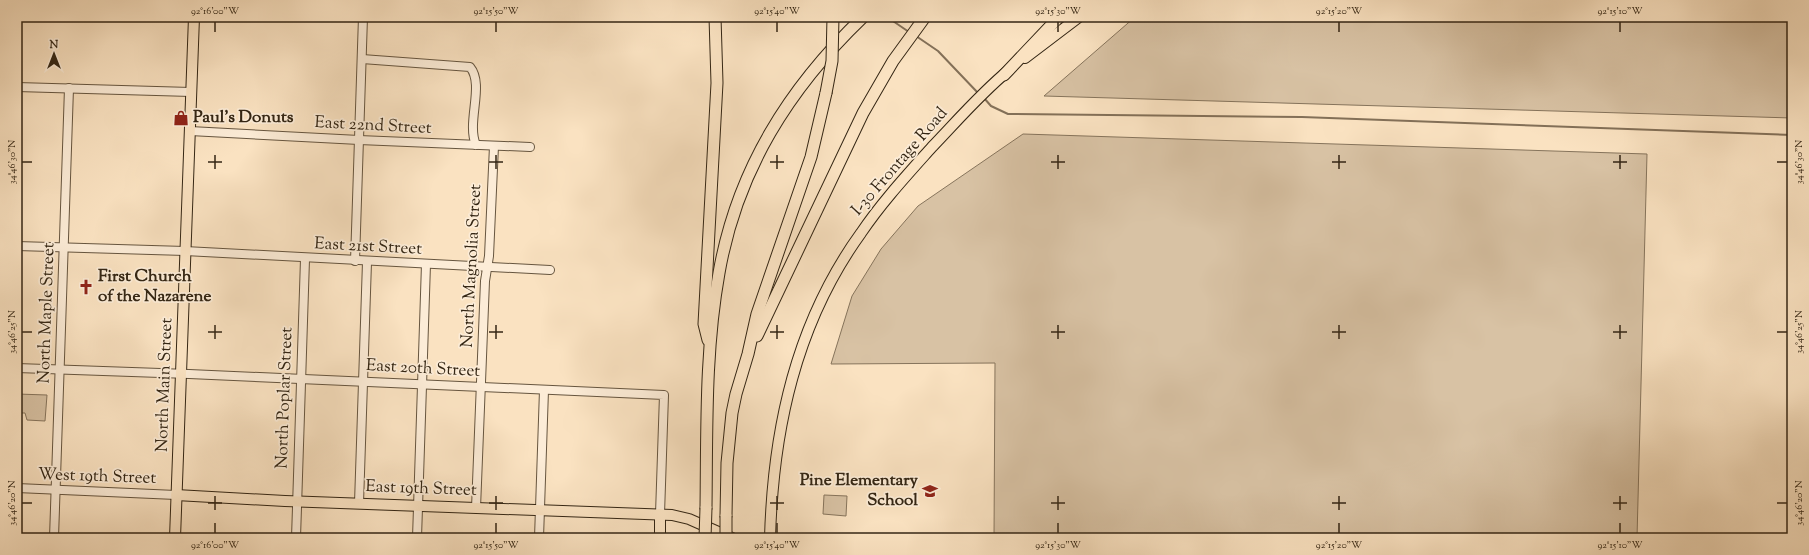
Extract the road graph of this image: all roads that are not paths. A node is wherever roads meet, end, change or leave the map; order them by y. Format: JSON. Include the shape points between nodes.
{"nodes":[{"id":1,"x":194,"y":17,"type":"edge"},
{"id":2,"x":363,"y":17,"type":"edge"},
{"id":3,"x":715,"y":17,"type":"edge"},
{"id":4,"x":833,"y":17,"type":"edge"},
{"id":5,"x":863,"y":17,"type":"edge"},
{"id":6,"x":925,"y":17,"type":"edge"},
{"id":7,"x":1059,"y":17,"type":"edge"},
{"id":8,"x":1079,"y":17,"type":"edge"},
{"id":9,"x":362,"y":60,"type":"junction"},
{"id":10,"x":1004,"y":75,"type":"junction"},
{"id":11,"x":17,"y":87,"type":"edge"},
{"id":12,"x":69,"y":88,"type":"junction"},
{"id":13,"x":191,"y":92,"type":"junction"},
{"id":14,"x":190,"y":131,"type":"junction"},
{"id":15,"x":359,"y":140,"type":"junction"},
{"id":16,"x":476,"y":145,"type":"junction"},
{"id":17,"x":494,"y":146,"type":"junction"},
{"id":18,"x":530,"y":147,"type":"dead end"},
{"id":19,"x":17,"y":246,"type":"edge"},
{"id":20,"x":64,"y":248,"type":"junction"},
{"id":21,"x":184,"y":251,"type":"junction"},
{"id":22,"x":305,"y":259,"type":"junction"},
{"id":23,"x":355,"y":261,"type":"junction"},
{"id":24,"x":367,"y":262,"type":"junction"},
{"id":25,"x":426,"y":264,"type":"junction"},
{"id":26,"x":487,"y":267,"type":"junction"},
{"id":27,"x":550,"y":270,"type":"dead end"},
{"id":28,"x":710,"y":349,"type":"junction"},
{"id":29,"x":748,"y":354,"type":"junction"},
{"id":30,"x":17,"y":368,"type":"edge"},
{"id":31,"x":60,"y":370,"type":"junction"},
{"id":32,"x":180,"y":373,"type":"junction"},
{"id":33,"x":301,"y":379,"type":"junction"},
{"id":34,"x":363,"y":381,"type":"junction"},
{"id":35,"x":422,"y":384,"type":"junction"},
{"id":36,"x":480,"y":387,"type":"junction"},
{"id":37,"x":544,"y":390,"type":"junction"},
{"id":38,"x":17,"y":488,"type":"edge"},
{"id":39,"x":56,"y":490,"type":"junction"},
{"id":40,"x":176,"y":495,"type":"junction"},
{"id":41,"x":297,"y":501,"type":"junction"},
{"id":42,"x":359,"y":503,"type":"junction"},
{"id":43,"x":418,"y":505,"type":"junction"},
{"id":44,"x":476,"y":508,"type":"junction"},
{"id":45,"x":540,"y":510,"type":"junction"},
{"id":46,"x":660,"y":514,"type":"junction"},
{"id":47,"x":54,"y":538,"type":"edge"},
{"id":48,"x":175,"y":538,"type":"edge"},
{"id":49,"x":296,"y":538,"type":"edge"},
{"id":50,"x":417,"y":538,"type":"edge"},
{"id":51,"x":539,"y":538,"type":"edge"},
{"id":52,"x":660,"y":538,"type":"edge"},
{"id":53,"x":705,"y":538,"type":"edge"},
{"id":54,"x":726,"y":538,"type":"edge"},
{"id":55,"x":732,"y":538,"type":"edge"},
{"id":56,"x":770,"y":538,"type":"edge"}],
"edges":[{"from":1,"to":13,"type":"main road","name":"North Main Street"},
{"from":2,"to":9,"type":"street"},
{"from":3,"to":28,"type":"highway","via":[[717,82],[704,324]]},
{"from":4,"to":29,"type":"highway","bridge":true,"via":[[832,61],[811,157],[757,314]]},
{"from":5,"to":28,"type":"highway","via":[[795,92],[770,131],[750,171],[731,223],[719,272]]},
{"from":6,"to":29,"type":"highway","via":[[893,61],[863,113]]},
{"from":7,"to":10,"type":"highway"},
{"from":8,"to":10,"type":"main road","name":"I-30 Frontage Road"},
{"from":9,"to":15,"type":"street"},
{"from":9,"to":16,"type":"street","via":[[470,67],[475,75],[472,133]]},
{"from":10,"to":56,"type":"main road","name":"I-30 Frontage Road","via":[[903,178],[850,248],[818,308],[795,368],[781,422],[772,495]]},
{"from":11,"to":12,"type":"street"},
{"from":12,"to":13,"type":"street"},
{"from":12,"to":20,"type":"street","name":"North Maple Street"},
{"from":13,"to":14,"type":"main road","name":"North Main Street"},
{"from":14,"to":15,"type":"street","name":"East 22nd Street"},
{"from":14,"to":21,"type":"main road","name":"North Main Street"},
{"from":15,"to":16,"type":"street","name":"East 22nd Street"},
{"from":15,"to":23,"type":"street"},
{"from":16,"to":17,"type":"street","name":"East 22nd Street"},
{"from":17,"to":18,"type":"street","name":"East 22nd Street"},
{"from":17,"to":26,"type":"street","name":"North Magnolia Street"},
{"from":19,"to":20,"type":"street","name":"East 21st Street"},
{"from":20,"to":21,"type":"street","name":"East 21st Street"},
{"from":20,"to":31,"type":"street","name":"North Maple Street"},
{"from":21,"to":22,"type":"street","name":"East 21st Street"},
{"from":21,"to":32,"type":"main road","name":"North Main Street"},
{"from":22,"to":23,"type":"street","name":"East 21st Street"},
{"from":22,"to":33,"type":"street","name":"North Poplar Street"},
{"from":23,"to":24,"type":"street","name":"East 21st Street"},
{"from":24,"to":25,"type":"street","name":"East 21st Street"},
{"from":24,"to":34,"type":"street"},
{"from":25,"to":26,"type":"street","name":"East 21st Street"},
{"from":25,"to":35,"type":"street"},
{"from":26,"to":27,"type":"street","name":"East 21st Street"},
{"from":26,"to":36,"type":"street","name":"North Magnolia Street"},
{"from":28,"to":53,"type":"highway","bridge":true},
{"from":29,"to":54,"type":"highway","bridge":true,"via":[[732,413],[727,463]]},
{"from":30,"to":31,"type":"street","name":"East 20th Street"},
{"from":31,"to":32,"type":"street","name":"East 20th Street"},
{"from":31,"to":39,"type":"street","name":"North Maple Street"},
{"from":32,"to":33,"type":"street","name":"East 20th Street"},
{"from":32,"to":40,"type":"main road","name":"North Main Street"},
{"from":33,"to":34,"type":"street","name":"East 20th Street"},
{"from":33,"to":41,"type":"street","name":"North Poplar Street"},
{"from":34,"to":35,"type":"street","name":"East 20th Street"},
{"from":34,"to":42,"type":"street"},
{"from":35,"to":36,"type":"street","name":"East 20th Street"},
{"from":35,"to":43,"type":"street"},
{"from":36,"to":37,"type":"street","name":"East 20th Street"},
{"from":36,"to":44,"type":"street","name":"North Magnolia Street"},
{"from":37,"to":45,"type":"street"},
{"from":37,"to":46,"type":"street","name":"East 20th Street","via":[[664,395]]},
{"from":38,"to":39,"type":"street","name":"West 19th Street"},
{"from":39,"to":40,"type":"street","name":"West 19th Street"},
{"from":39,"to":47,"type":"street","name":"North Maple Street"},
{"from":40,"to":41,"type":"main road","name":"East 19th Street"},
{"from":40,"to":48,"type":"main road","name":"North Main Street"},
{"from":41,"to":42,"type":"main road","name":"East 19th Street"},
{"from":41,"to":49,"type":"street","name":"North Poplar Street"},
{"from":42,"to":43,"type":"main road","name":"East 19th Street"},
{"from":43,"to":44,"type":"main road","name":"East 19th Street"},
{"from":43,"to":50,"type":"street"},
{"from":44,"to":45,"type":"main road","name":"East 19th Street"},
{"from":45,"to":46,"type":"main road","name":"East 19th Street"},
{"from":45,"to":51,"type":"street"},
{"from":46,"to":52,"type":"main road"},
{"from":46,"to":55,"type":"main road","name":"East 19th Street","via":[[684,518]]}]}
